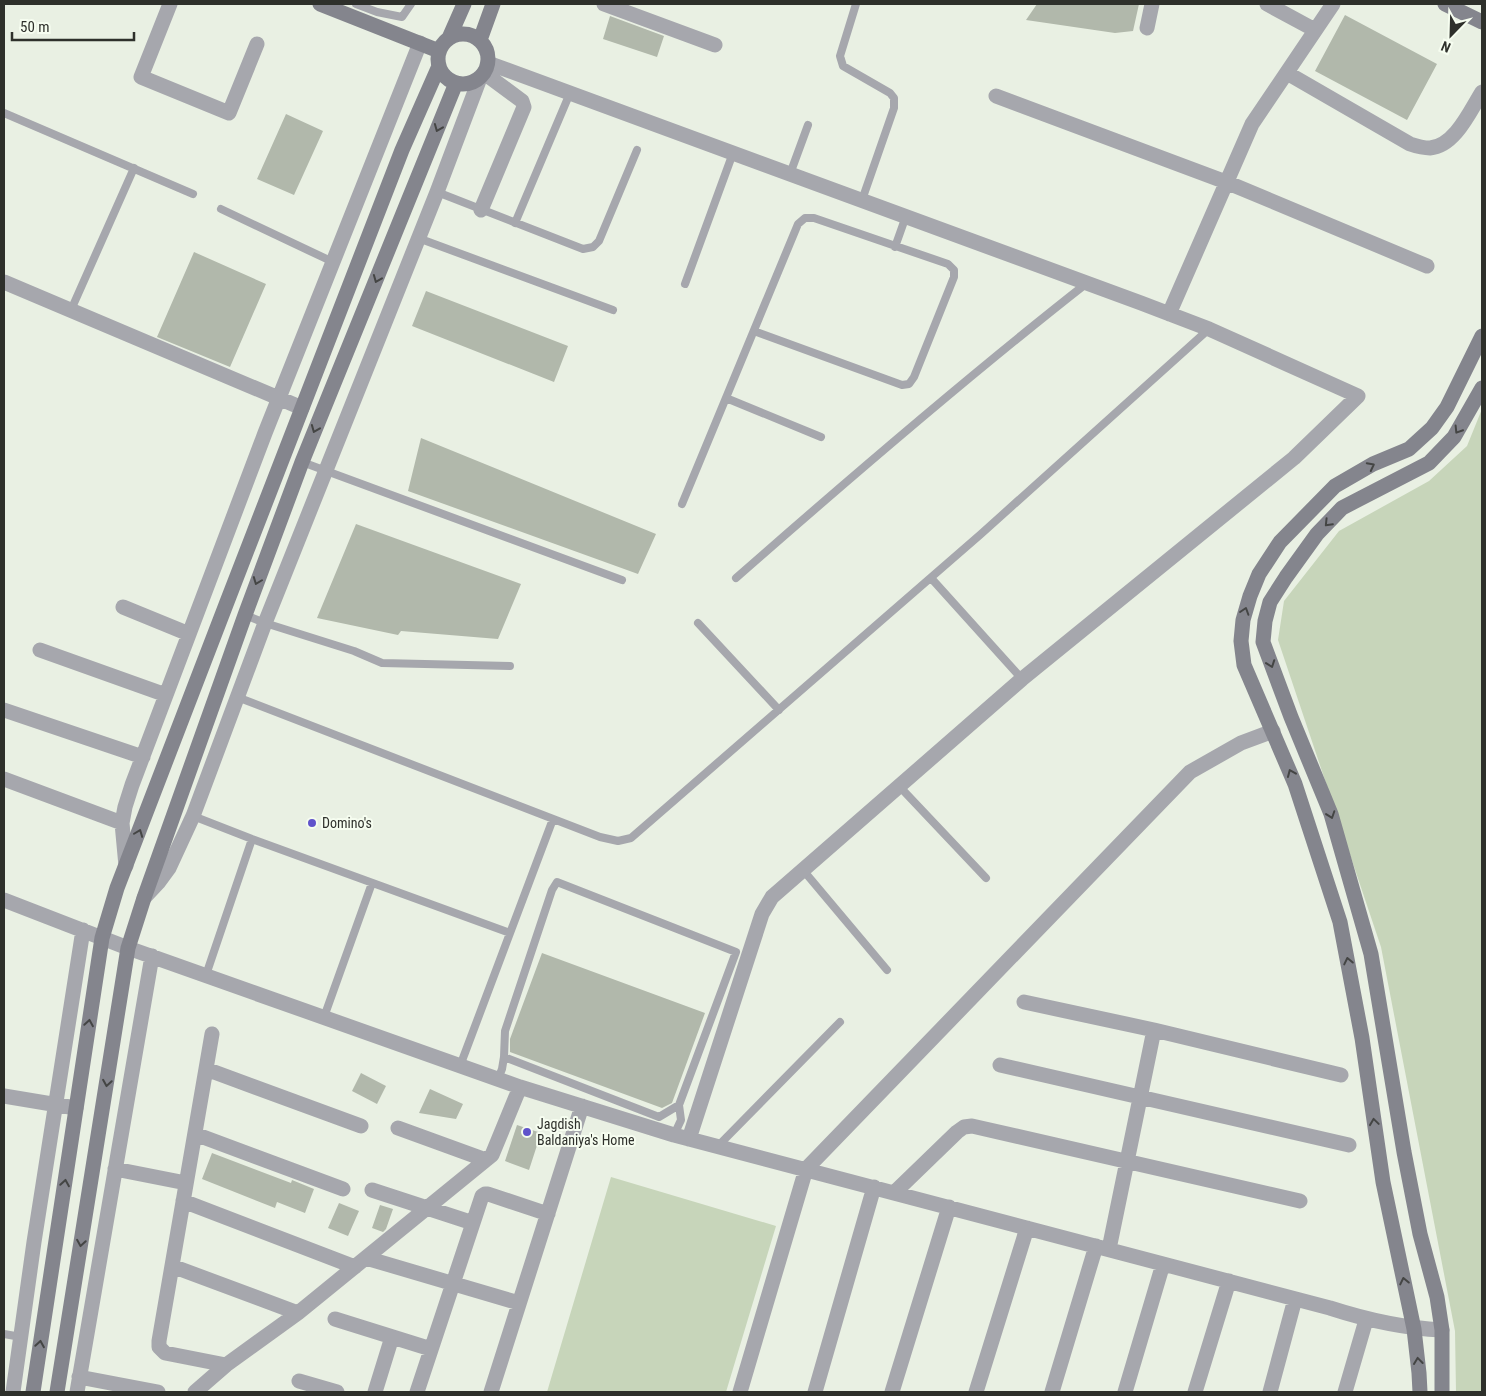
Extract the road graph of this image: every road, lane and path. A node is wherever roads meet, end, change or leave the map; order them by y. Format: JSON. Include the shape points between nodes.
{"nodes":[{"id":1,"x":170,"y":4,"type":"edge"},
{"id":2,"x":320,"y":4,"type":"edge"},
{"id":3,"x":356,"y":4,"type":"edge"},
{"id":4,"x":411,"y":4,"type":"edge"},
{"id":5,"x":464,"y":4,"type":"edge"},
{"id":6,"x":604,"y":4,"type":"edge"},
{"id":7,"x":856,"y":4,"type":"edge"},
{"id":8,"x":1152,"y":4,"type":"edge"},
{"id":9,"x":1267,"y":4,"type":"edge"},
{"id":10,"x":1333,"y":4,"type":"edge"},
{"id":11,"x":1445,"y":4,"type":"edge"},
{"id":12,"x":493,"y":7,"type":"edge"},
{"id":13,"x":1482,"y":22,"type":"edge"},
{"id":14,"x":1147,"y":28,"type":"dead end"},
{"id":15,"x":1315,"y":30,"type":"junction"},
{"id":16,"x":449,"y":38,"type":"junction"},
{"id":17,"x":480,"y":40,"type":"junction"},
{"id":18,"x":420,"y":43,"type":"junction"},
{"id":19,"x":257,"y":44,"type":"dead end"},
{"id":20,"x":716,"y":45,"type":"dead end"},
{"id":21,"x":439,"y":58,"type":"junction"},
{"id":22,"x":484,"y":71,"type":"junction"},
{"id":23,"x":1287,"y":73,"type":"junction"},
{"id":24,"x":456,"y":83,"type":"junction"},
{"id":25,"x":1482,"y":92,"type":"edge"},
{"id":26,"x":570,"y":93,"type":"junction"},
{"id":27,"x":996,"y":96,"type":"dead end"},
{"id":28,"x":4,"y":113,"type":"edge"},
{"id":29,"x":808,"y":125,"type":"dead end"},
{"id":30,"x":637,"y":150,"type":"dead end"},
{"id":31,"x":733,"y":153,"type":"junction"},
{"id":32,"x":134,"y":168,"type":"junction"},
{"id":33,"x":790,"y":174,"type":"junction"},
{"id":34,"x":1226,"y":182,"type":"junction"},
{"id":35,"x":438,"y":192,"type":"junction"},
{"id":36,"x":193,"y":194,"type":"dead end"},
{"id":37,"x":862,"y":200,"type":"junction"},
{"id":38,"x":221,"y":209,"type":"dead end"},
{"id":39,"x":482,"y":210,"type":"junction"},
{"id":40,"x":906,"y":216,"type":"junction"},
{"id":41,"x":515,"y":223,"type":"junction"},
{"id":42,"x":418,"y":238,"type":"junction"},
{"id":43,"x":895,"y":246,"type":"junction"},
{"id":44,"x":333,"y":262,"type":"junction"},
{"id":45,"x":1427,"y":266,"type":"dead end"},
{"id":46,"x":4,"y":282,"type":"edge"},
{"id":47,"x":1087,"y":283,"type":"junction"},
{"id":48,"x":686,"y":284,"type":"dead end"},
{"id":49,"x":71,"y":310,"type":"junction"},
{"id":50,"x":614,"y":310,"type":"dead end"},
{"id":51,"x":1169,"y":314,"type":"junction"},
{"id":52,"x":1209,"y":329,"type":"junction"},
{"id":53,"x":754,"y":331,"type":"junction"},
{"id":54,"x":1482,"y":336,"type":"edge"},
{"id":55,"x":1482,"y":388,"type":"edge"},
{"id":56,"x":726,"y":398,"type":"junction"},
{"id":57,"x":278,"y":399,"type":"junction"},
{"id":58,"x":302,"y":408,"type":"junction"},
{"id":59,"x":821,"y":437,"type":"dead end"},
{"id":60,"x":302,"y":462,"type":"junction"},
{"id":61,"x":326,"y":470,"type":"junction"},
{"id":62,"x":682,"y":504,"type":"dead end"},
{"id":63,"x":736,"y":578,"type":"dead end"},
{"id":64,"x":930,"y":578,"type":"junction"},
{"id":65,"x":622,"y":580,"type":"dead end"},
{"id":66,"x":123,"y":608,"type":"dead end"},
{"id":67,"x":245,"y":615,"type":"junction"},
{"id":68,"x":265,"y":623,"type":"junction"},
{"id":69,"x":698,"y":623,"type":"dead end"},
{"id":70,"x":189,"y":634,"type":"junction"},
{"id":71,"x":40,"y":650,"type":"dead end"},
{"id":72,"x":510,"y":666,"type":"dead end"},
{"id":73,"x":1022,"y":679,"type":"junction"},
{"id":74,"x":166,"y":695,"type":"junction"},
{"id":75,"x":237,"y":697,"type":"junction"},
{"id":76,"x":4,"y":710,"type":"edge"},
{"id":77,"x":779,"y":710,"type":"junction"},
{"id":78,"x":1273,"y":731,"type":"junction"},
{"id":79,"x":143,"y":757,"type":"junction"},
{"id":80,"x":4,"y":779,"type":"edge"},
{"id":81,"x":899,"y":786,"type":"junction"},
{"id":82,"x":193,"y":816,"type":"junction"},
{"id":83,"x":553,"y":818,"type":"junction"},
{"id":84,"x":122,"y":823,"type":"junction"},
{"id":85,"x":252,"y":839,"type":"junction"},
{"id":86,"x":126,"y":866,"type":"junction"},
{"id":87,"x":803,"y":870,"type":"junction"},
{"id":88,"x":986,"y":878,"type":"dead end"},
{"id":89,"x":372,"y":883,"type":"junction"},
{"id":90,"x":144,"y":898,"type":"junction"},
{"id":91,"x":4,"y":900,"type":"edge"},
{"id":92,"x":83,"y":930,"type":"junction"},
{"id":93,"x":510,"y":933,"type":"junction"},
{"id":94,"x":102,"y":938,"type":"junction"},
{"id":95,"x":128,"y":948,"type":"junction"},
{"id":96,"x":152,"y":956,"type":"junction"},
{"id":97,"x":887,"y":970,"type":"dead end"},
{"id":98,"x":206,"y":975,"type":"junction"},
{"id":99,"x":1024,"y":1002,"type":"dead end"},
{"id":100,"x":324,"y":1017,"type":"junction"},
{"id":101,"x":840,"y":1022,"type":"dead end"},
{"id":102,"x":1154,"y":1030,"type":"junction"},
{"id":103,"x":212,"y":1034,"type":"dead end"},
{"id":104,"x":504,"y":1057,"type":"junction"},
{"id":105,"x":1000,"y":1065,"type":"dead end"},
{"id":106,"x":460,"y":1066,"type":"junction"},
{"id":107,"x":206,"y":1069,"type":"junction"},
{"id":108,"x":1341,"y":1075,"type":"dead end"},
{"id":109,"x":498,"y":1079,"type":"junction"},
{"id":110,"x":520,"y":1087,"type":"junction"},
{"id":111,"x":4,"y":1096,"type":"edge"},
{"id":112,"x":1140,"y":1097,"type":"junction"},
{"id":113,"x":55,"y":1105,"type":"junction"},
{"id":114,"x":582,"y":1106,"type":"junction"},
{"id":115,"x":680,"y":1106,"type":"junction"},
{"id":116,"x":76,"y":1108,"type":"junction"},
{"id":117,"x":361,"y":1126,"type":"dead end"},
{"id":118,"x":398,"y":1128,"type":"dead end"},
{"id":119,"x":194,"y":1134,"type":"junction"},
{"id":120,"x":674,"y":1135,"type":"junction"},
{"id":121,"x":689,"y":1139,"type":"junction"},
{"id":122,"x":718,"y":1145,"type":"junction"},
{"id":123,"x":1350,"y":1145,"type":"dead end"},
{"id":124,"x":486,"y":1160,"type":"junction"},
{"id":125,"x":1127,"y":1162,"type":"junction"},
{"id":126,"x":115,"y":1169,"type":"junction"},
{"id":127,"x":806,"y":1169,"type":"junction"},
{"id":128,"x":186,"y":1183,"type":"junction"},
{"id":129,"x":874,"y":1187,"type":"junction"},
{"id":130,"x":343,"y":1189,"type":"dead end"},
{"id":131,"x":372,"y":1190,"type":"dead end"},
{"id":132,"x":895,"y":1192,"type":"junction"},
{"id":133,"x":183,"y":1201,"type":"junction"},
{"id":134,"x":1300,"y":1201,"type":"dead end"},
{"id":135,"x":949,"y":1207,"type":"junction"},
{"id":136,"x":428,"y":1208,"type":"junction"},
{"id":137,"x":548,"y":1214,"type":"junction"},
{"id":138,"x":473,"y":1222,"type":"junction"},
{"id":139,"x":1027,"y":1228,"type":"junction"},
{"id":140,"x":1102,"y":1248,"type":"junction"},
{"id":141,"x":360,"y":1262,"type":"junction"},
{"id":142,"x":1163,"y":1264,"type":"junction"},
{"id":143,"x":172,"y":1266,"type":"junction"},
{"id":144,"x":1228,"y":1281,"type":"junction"},
{"id":145,"x":452,"y":1283,"type":"junction"},
{"id":146,"x":1295,"y":1299,"type":"junction"},
{"id":147,"x":519,"y":1303,"type":"junction"},
{"id":148,"x":298,"y":1313,"type":"junction"},
{"id":149,"x":335,"y":1319,"type":"dead end"},
{"id":150,"x":1366,"y":1320,"type":"junction"},
{"id":151,"x":1414,"y":1329,"type":"junction"},
{"id":152,"x":1442,"y":1330,"type":"junction"},
{"id":153,"x":4,"y":1334,"type":"edge"},
{"id":154,"x":21,"y":1337,"type":"junction"},
{"id":155,"x":392,"y":1337,"type":"junction"},
{"id":156,"x":431,"y":1350,"type":"junction"},
{"id":157,"x":226,"y":1365,"type":"junction"},
{"id":158,"x":299,"y":1381,"type":"dead end"},
{"id":159,"x":78,"y":1385,"type":"edge"},
{"id":160,"x":13,"y":1392,"type":"edge"},
{"id":161,"x":33,"y":1392,"type":"edge"},
{"id":162,"x":57,"y":1392,"type":"edge"},
{"id":163,"x":158,"y":1392,"type":"edge"},
{"id":164,"x":195,"y":1392,"type":"edge"},
{"id":165,"x":337,"y":1392,"type":"edge"},
{"id":166,"x":375,"y":1392,"type":"edge"},
{"id":167,"x":417,"y":1392,"type":"edge"},
{"id":168,"x":491,"y":1392,"type":"edge"},
{"id":169,"x":740,"y":1392,"type":"edge"},
{"id":170,"x":815,"y":1392,"type":"edge"},
{"id":171,"x":892,"y":1392,"type":"edge"},
{"id":172,"x":976,"y":1392,"type":"edge"},
{"id":173,"x":1052,"y":1392,"type":"edge"},
{"id":174,"x":1125,"y":1392,"type":"edge"},
{"id":175,"x":1195,"y":1392,"type":"edge"},
{"id":176,"x":1270,"y":1392,"type":"edge"},
{"id":177,"x":1345,"y":1392,"type":"edge"},
{"id":178,"x":1420,"y":1392,"type":"edge"},
{"id":179,"x":1442,"y":1392,"type":"edge"}],
"edges":[{"from":1,"to":19,"type":"street","via":[[141,77],[229,113]]},
{"from":2,"to":18,"type":"street"},
{"from":3,"to":4,"type":"lane","via":[[402,17]]},
{"from":5,"to":16,"type":"street"},
{"from":6,"to":20,"type":"street"},
{"from":7,"to":37,"type":"lane","via":[[840,56],[843,66],[894,98],[894,108]]},
{"from":8,"to":14,"type":"street"},
{"from":9,"to":15,"type":"street"},
{"from":10,"to":15,"type":"street"},
{"from":11,"to":13,"type":"street"},
{"from":12,"to":17,"type":"street"},
{"from":15,"to":23,"type":"street"},
{"from":16,"to":17,"type":"street","via":[[465,34]]},
{"from":16,"to":21,"type":"street","via":[[443,43]]},
{"from":17,"to":22,"type":"street","via":[[488,54]]},
{"from":18,"to":21,"type":"street"},
{"from":18,"to":44,"type":"street"},
{"from":21,"to":24,"type":"street","via":[[442,73]]},
{"from":21,"to":58,"type":"street"},
{"from":22,"to":24,"type":"street","via":[[473,82]]},
{"from":22,"to":26,"type":"street"},
{"from":22,"to":35,"type":"street"},
{"from":22,"to":39,"type":"street","via":[[522,101],[524,108]]},
{"from":23,"to":25,"type":"street","via":[[1410,144],[1428,148],[1450,140]]},
{"from":23,"to":34,"type":"street","via":[[1252,124]]},
{"from":24,"to":60,"type":"street","one_way":true},
{"from":26,"to":31,"type":"street"},
{"from":26,"to":41,"type":"lane"},
{"from":27,"to":34,"type":"street"},
{"from":28,"to":32,"type":"lane"},
{"from":29,"to":33,"type":"lane"},
{"from":30,"to":41,"type":"lane","via":[[599,242],[593,247],[583,249]]},
{"from":31,"to":33,"type":"street"},
{"from":31,"to":48,"type":"lane"},
{"from":32,"to":36,"type":"lane"},
{"from":32,"to":49,"type":"lane"},
{"from":33,"to":37,"type":"street"},
{"from":34,"to":45,"type":"street"},
{"from":34,"to":51,"type":"street"},
{"from":35,"to":39,"type":"lane"},
{"from":35,"to":42,"type":"street"},
{"from":37,"to":40,"type":"street"},
{"from":38,"to":44,"type":"lane"},
{"from":39,"to":41,"type":"lane"},
{"from":40,"to":43,"type":"lane"},
{"from":40,"to":47,"type":"street"},
{"from":42,"to":50,"type":"lane"},
{"from":42,"to":61,"type":"street"},
{"from":43,"to":53,"type":"lane","via":[[814,218],[805,218],[798,224]]},
{"from":43,"to":53,"type":"lane","via":[[948,264],[954,270],[954,277],[909,384],[902,385]]},
{"from":44,"to":57,"type":"street"},
{"from":46,"to":49,"type":"street"},
{"from":47,"to":51,"type":"street"},
{"from":47,"to":63,"type":"lane","via":[[1021,334]]},
{"from":49,"to":57,"type":"street"},
{"from":51,"to":52,"type":"street"},
{"from":52,"to":64,"type":"lane"},
{"from":52,"to":73,"type":"street","via":[[1358,396],[1294,458]]},
{"from":53,"to":56,"type":"lane"},
{"from":78,"to":54,"type":"street","one_way":true,"via":[[1244,665],[1241,642],[1243,620],[1259,574],[1280,542],[1335,486],[1373,464],[1409,449],[1432,428],[1447,407]]},
{"from":55,"to":152,"type":"street","one_way":true,"via":[[1454,437],[1430,463],[1342,508],[1317,534],[1270,602],[1264,621],[1263,642],[1331,814],[1371,954],[1404,1152]]},
{"from":56,"to":59,"type":"lane"},
{"from":56,"to":62,"type":"lane"},
{"from":57,"to":58,"type":"street"},
{"from":57,"to":70,"type":"street"},
{"from":86,"to":58,"type":"street","one_way":true},
{"from":60,"to":61,"type":"lane"},
{"from":60,"to":67,"type":"street","one_way":true},
{"from":61,"to":65,"type":"lane"},
{"from":61,"to":68,"type":"street"},
{"from":64,"to":73,"type":"lane"},
{"from":64,"to":77,"type":"lane"},
{"from":66,"to":70,"type":"street"},
{"from":67,"to":68,"type":"lane"},
{"from":67,"to":90,"type":"street"},
{"from":68,"to":72,"type":"lane","via":[[382,663]]},
{"from":68,"to":75,"type":"street"},
{"from":69,"to":77,"type":"lane"},
{"from":70,"to":74,"type":"street"},
{"from":71,"to":74,"type":"street"},
{"from":73,"to":81,"type":"street"},
{"from":74,"to":79,"type":"street"},
{"from":75,"to":82,"type":"street"},
{"from":75,"to":83,"type":"lane"},
{"from":76,"to":79,"type":"street"},
{"from":77,"to":83,"type":"lane","via":[[631,838],[618,841],[600,837]]},
{"from":78,"to":127,"type":"street","via":[[1241,742],[1190,772]]},
{"from":151,"to":78,"type":"street","one_way":true,"via":[[1382,1182],[1362,1038],[1340,922],[1295,784]]},
{"from":79,"to":84,"type":"street"},
{"from":80,"to":84,"type":"street"},
{"from":81,"to":87,"type":"street"},
{"from":81,"to":88,"type":"lane"},
{"from":82,"to":85,"type":"lane"},
{"from":82,"to":90,"type":"street","via":[[169,868]]},
{"from":83,"to":93,"type":"lane"},
{"from":84,"to":86,"type":"street"},
{"from":85,"to":89,"type":"lane"},
{"from":85,"to":98,"type":"lane"},
{"from":86,"to":94,"type":"street"},
{"from":87,"to":97,"type":"lane"},
{"from":87,"to":121,"type":"street","via":[[772,897],[762,914]]},
{"from":89,"to":93,"type":"lane"},
{"from":89,"to":100,"type":"lane"},
{"from":90,"to":95,"type":"street"},
{"from":91,"to":92,"type":"street"},
{"from":92,"to":94,"type":"street"},
{"from":92,"to":113,"type":"street"},
{"from":93,"to":106,"type":"lane"},
{"from":94,"to":95,"type":"street"},
{"from":116,"to":94,"type":"street","one_way":true},
{"from":95,"to":96,"type":"street"},
{"from":95,"to":162,"type":"street","one_way":true},
{"from":96,"to":98,"type":"street"},
{"from":96,"to":126,"type":"street"},
{"from":98,"to":100,"type":"street"},
{"from":99,"to":102,"type":"street"},
{"from":100,"to":106,"type":"street"},
{"from":101,"to":122,"type":"lane"},
{"from":102,"to":108,"type":"street"},
{"from":102,"to":112,"type":"street"},
{"from":103,"to":107,"type":"street"},
{"from":104,"to":109,"type":"lane"},
{"from":104,"to":115,"type":"lane","via":[[659,1117]]},
{"from":104,"to":115,"type":"lane","via":[[504,1031],[557,882],[736,952]]},
{"from":105,"to":112,"type":"street"},
{"from":106,"to":109,"type":"street"},
{"from":107,"to":117,"type":"street"},
{"from":107,"to":119,"type":"street"},
{"from":109,"to":110,"type":"street"},
{"from":110,"to":114,"type":"street"},
{"from":110,"to":124,"type":"street","via":[[496,1148]]},
{"from":111,"to":113,"type":"street"},
{"from":112,"to":123,"type":"street"},
{"from":112,"to":125,"type":"street"},
{"from":113,"to":116,"type":"street"},
{"from":113,"to":154,"type":"street"},
{"from":114,"to":120,"type":"street"},
{"from":114,"to":137,"type":"street"},
{"from":115,"to":120,"type":"lane","via":[[681,1120]]},
{"from":161,"to":116,"type":"street","one_way":true},
{"from":118,"to":124,"type":"street"},
{"from":119,"to":128,"type":"street"},
{"from":119,"to":130,"type":"street"},
{"from":120,"to":121,"type":"street"},
{"from":121,"to":122,"type":"street"},
{"from":122,"to":127,"type":"street"},
{"from":124,"to":136,"type":"street"},
{"from":125,"to":132,"type":"street","via":[[972,1126],[964,1127]]},
{"from":125,"to":134,"type":"street"},
{"from":125,"to":140,"type":"street"},
{"from":126,"to":128,"type":"street"},
{"from":126,"to":159,"type":"street"},
{"from":127,"to":129,"type":"street"},
{"from":127,"to":169,"type":"street"},
{"from":128,"to":133,"type":"street"},
{"from":129,"to":132,"type":"street"},
{"from":129,"to":170,"type":"street"},
{"from":131,"to":136,"type":"street"},
{"from":132,"to":135,"type":"street"},
{"from":133,"to":141,"type":"street"},
{"from":133,"to":143,"type":"street"},
{"from":135,"to":139,"type":"street"},
{"from":135,"to":171,"type":"street"},
{"from":136,"to":138,"type":"street"},
{"from":136,"to":141,"type":"street"},
{"from":137,"to":138,"type":"street","via":[[485,1194]]},
{"from":137,"to":147,"type":"street"},
{"from":138,"to":145,"type":"street"},
{"from":139,"to":140,"type":"street"},
{"from":139,"to":172,"type":"street"},
{"from":140,"to":142,"type":"street"},
{"from":140,"to":173,"type":"street"},
{"from":141,"to":145,"type":"street"},
{"from":141,"to":148,"type":"street"},
{"from":142,"to":144,"type":"street"},
{"from":142,"to":174,"type":"street"},
{"from":143,"to":148,"type":"street"},
{"from":143,"to":157,"type":"street","via":[[160,1347],[165,1353]]},
{"from":144,"to":146,"type":"street"},
{"from":144,"to":175,"type":"street"},
{"from":145,"to":147,"type":"street"},
{"from":145,"to":156,"type":"street"},
{"from":146,"to":150,"type":"street"},
{"from":146,"to":176,"type":"street"},
{"from":147,"to":168,"type":"street"},
{"from":148,"to":157,"type":"street"},
{"from":149,"to":155,"type":"street"},
{"from":150,"to":151,"type":"street"},
{"from":150,"to":177,"type":"street"},
{"from":151,"to":152,"type":"street"},
{"from":178,"to":151,"type":"street","one_way":true},
{"from":152,"to":179,"type":"street"},
{"from":153,"to":154,"type":"lane"},
{"from":154,"to":160,"type":"street"},
{"from":155,"to":156,"type":"street"},
{"from":155,"to":166,"type":"street"},
{"from":156,"to":167,"type":"street"},
{"from":157,"to":164,"type":"street"},
{"from":158,"to":165,"type":"street"},
{"from":159,"to":163,"type":"street"}]}
